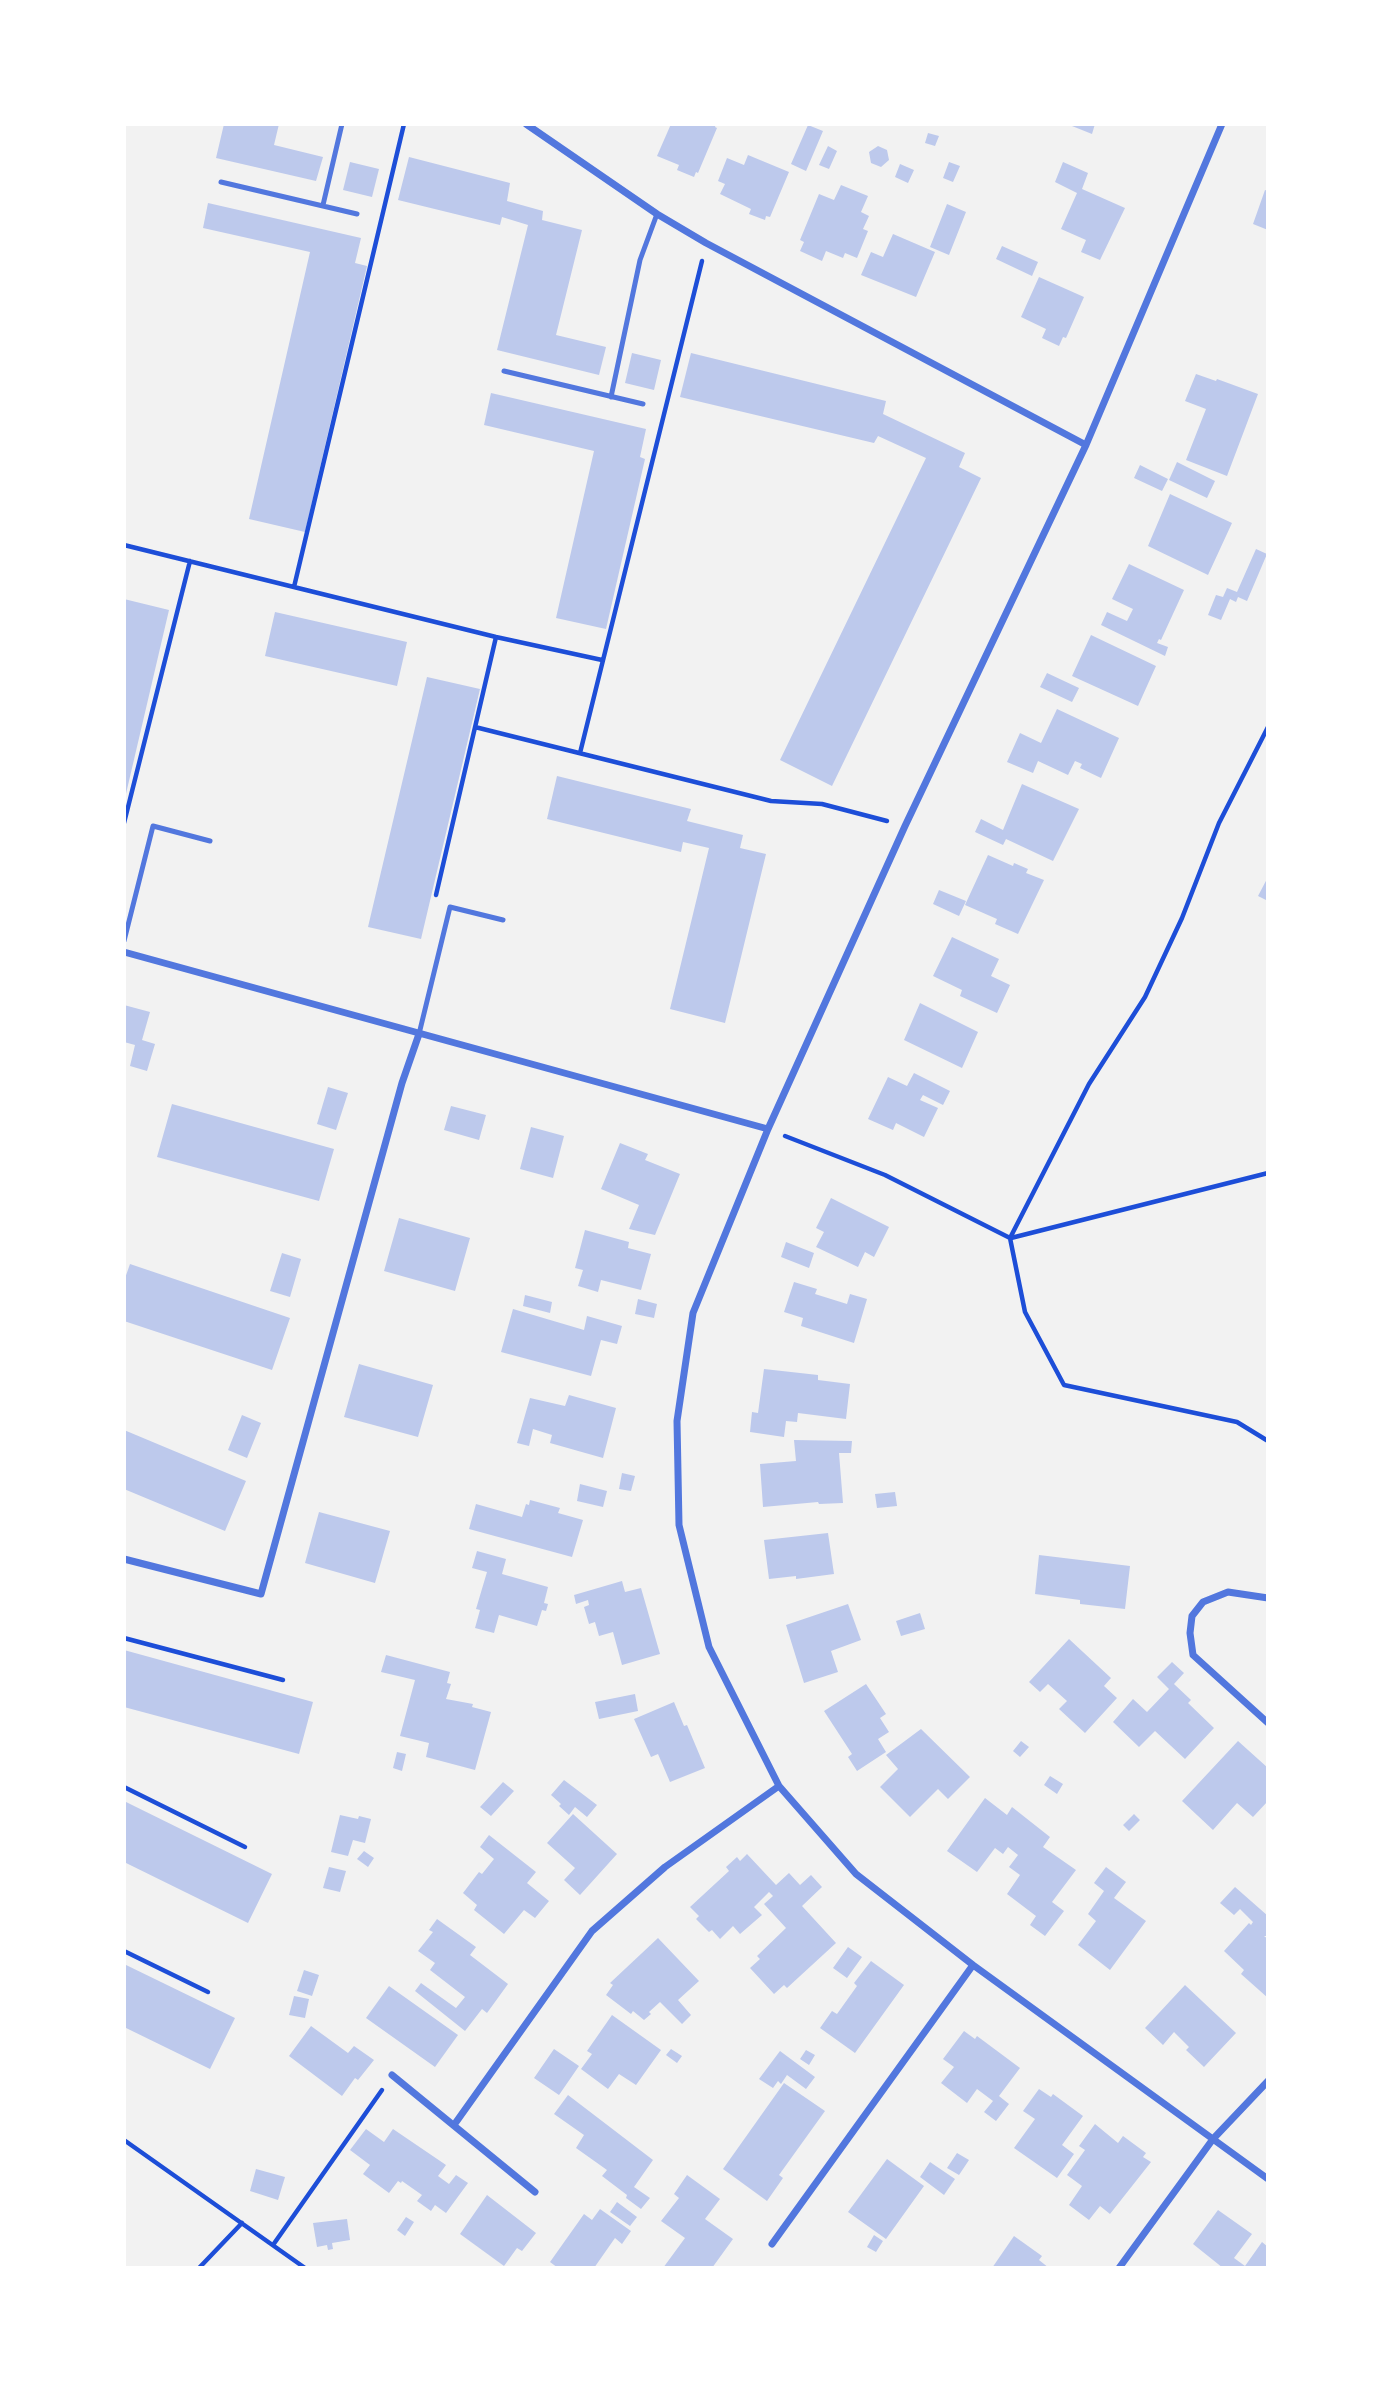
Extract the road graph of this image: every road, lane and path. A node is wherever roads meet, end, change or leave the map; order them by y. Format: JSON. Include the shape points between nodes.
{"nodes":[{"id":1,"x":342,"y":124,"type":"edge"},
{"id":2,"x":404,"y":124,"type":"edge"},
{"id":3,"x":526,"y":124,"type":"edge"},
{"id":4,"x":1222,"y":124,"type":"edge"},
{"id":5,"x":221,"y":181,"type":"dead end"},
{"id":6,"x":323,"y":205,"type":"junction"},
{"id":7,"x":357,"y":214,"type":"dead end"},
{"id":8,"x":657,"y":214,"type":"junction"},
{"id":9,"x":706,"y":243,"type":"junction"},
{"id":10,"x":504,"y":371,"type":"dead end"},
{"id":11,"x":611,"y":397,"type":"junction"},
{"id":12,"x":643,"y":404,"type":"dead end"},
{"id":13,"x":1086,"y":445,"type":"junction"},
{"id":14,"x":124,"y":545,"type":"edge"},
{"id":15,"x":190,"y":561,"type":"junction"},
{"id":16,"x":294,"y":587,"type":"junction"},
{"id":17,"x":496,"y":637,"type":"junction"},
{"id":18,"x":601,"y":660,"type":"junction"},
{"id":19,"x":475,"y":727,"type":"junction"},
{"id":20,"x":1268,"y":727,"type":"edge"},
{"id":21,"x":580,"y":753,"type":"junction"},
{"id":22,"x":124,"y":823,"type":"edge"},
{"id":23,"x":905,"y":826,"type":"junction"},
{"id":24,"x":210,"y":841,"type":"dead end"},
{"id":25,"x":435,"y":898,"type":"dead end"},
{"id":26,"x":503,"y":919,"type":"dead end"},
{"id":27,"x":124,"y":941,"type":"edge"},
{"id":28,"x":124,"y":952,"type":"edge"},
{"id":29,"x":419,"y":1034,"type":"junction"},
{"id":30,"x":768,"y":1129,"type":"junction"},
{"id":31,"x":1268,"y":1166,"type":"edge"},
{"id":32,"x":1266,"y":1173,"type":"edge"},
{"id":33,"x":1010,"y":1238,"type":"junction"},
{"id":34,"x":1268,"y":1441,"type":"edge"},
{"id":35,"x":124,"y":1559,"type":"edge"},
{"id":36,"x":1268,"y":1598,"type":"edge"},
{"id":37,"x":124,"y":1638,"type":"edge"},
{"id":38,"x":283,"y":1680,"type":"dead end"},
{"id":39,"x":1268,"y":1723,"type":"edge"},
{"id":40,"x":779,"y":1786,"type":"junction"},
{"id":41,"x":124,"y":1787,"type":"edge"},
{"id":42,"x":245,"y":1847,"type":"dead end"},
{"id":43,"x":124,"y":1951,"type":"edge"},
{"id":44,"x":973,"y":1965,"type":"junction"},
{"id":45,"x":208,"y":1992,"type":"dead end"},
{"id":46,"x":392,"y":2075,"type":"joint"},
{"id":47,"x":1268,"y":2081,"type":"edge"},
{"id":48,"x":454,"y":2125,"type":"junction"},
{"id":49,"x":1213,"y":2139,"type":"junction"},
{"id":50,"x":124,"y":2140,"type":"edge"},
{"id":51,"x":1268,"y":2179,"type":"edge"},
{"id":52,"x":535,"y":2192,"type":"dead end"},
{"id":53,"x":243,"y":2223,"type":"junction"},
{"id":54,"x":772,"y":2244,"type":"dead end"},
{"id":55,"x":273,"y":2245,"type":"junction"},
{"id":56,"x":199,"y":2268,"type":"edge"},
{"id":57,"x":305,"y":2268,"type":"edge"},
{"id":58,"x":1119,"y":2268,"type":"edge"}],
"edges":[{"from":1,"to":6,"type":"lane"},
{"from":2,"to":16,"type":"path"},
{"from":3,"to":8,"type":"street"},
{"from":4,"to":13,"type":"street"},
{"from":5,"to":6,"type":"lane"},
{"from":6,"to":7,"type":"lane"},
{"from":8,"to":9,"type":"street"},
{"from":8,"to":11,"type":"lane","via":[[640,260]]},
{"from":9,"to":13,"type":"street"},
{"from":9,"to":18,"type":"path"},
{"from":10,"to":11,"type":"lane"},
{"from":11,"to":12,"type":"lane"},
{"from":13,"to":23,"type":"street"},
{"from":14,"to":15,"type":"path"},
{"from":15,"to":16,"type":"path"},
{"from":15,"to":22,"type":"path"},
{"from":16,"to":17,"type":"path"},
{"from":17,"to":18,"type":"path"},
{"from":17,"to":19,"type":"path"},
{"from":18,"to":21,"type":"path"},
{"from":19,"to":21,"type":"path"},
{"from":19,"to":25,"type":"path"},
{"from":20,"to":33,"type":"path","via":[[1219,823],[1145,997],[1089,1084]]},
{"from":21,"to":23,"type":"path","via":[[771,801],[822,804]]},
{"from":23,"to":30,"type":"street"},
{"from":24,"to":27,"type":"lane","via":[[153,826]]},
{"from":26,"to":29,"type":"lane","via":[[450,906]]},
{"from":28,"to":29,"type":"street"},
{"from":29,"to":30,"type":"street"},
{"from":29,"to":35,"type":"street","via":[[261,1594]]},
{"from":30,"to":33,"type":"path","via":[[885,1175]]},
{"from":30,"to":40,"type":"street","via":[[693,1313],[677,1421],[679,1525],[709,1647]]},
{"from":31,"to":32,"type":"path"},
{"from":32,"to":33,"type":"path"},
{"from":33,"to":34,"type":"path","via":[[1025,1312],[1064,1385],[1237,1422]]},
{"from":36,"to":39,"type":"street","via":[[1228,1592],[1203,1602],[1192,1615],[1189,1633],[1194,1655]]},
{"from":37,"to":38,"type":"path"},
{"from":40,"to":44,"type":"street","via":[[856,1874]]},
{"from":40,"to":48,"type":"street","via":[[665,1867],[592,1931]]},
{"from":41,"to":42,"type":"path"},
{"from":43,"to":45,"type":"path"},
{"from":44,"to":49,"type":"street"},
{"from":44,"to":54,"type":"street"},
{"from":46,"to":48,"type":"street"},
{"from":46,"to":55,"type":"path"},
{"from":47,"to":49,"type":"street"},
{"from":48,"to":52,"type":"street"},
{"from":49,"to":51,"type":"street"},
{"from":49,"to":58,"type":"street"},
{"from":50,"to":53,"type":"path"},
{"from":53,"to":55,"type":"path"},
{"from":53,"to":56,"type":"path"},
{"from":55,"to":57,"type":"path"}]}
